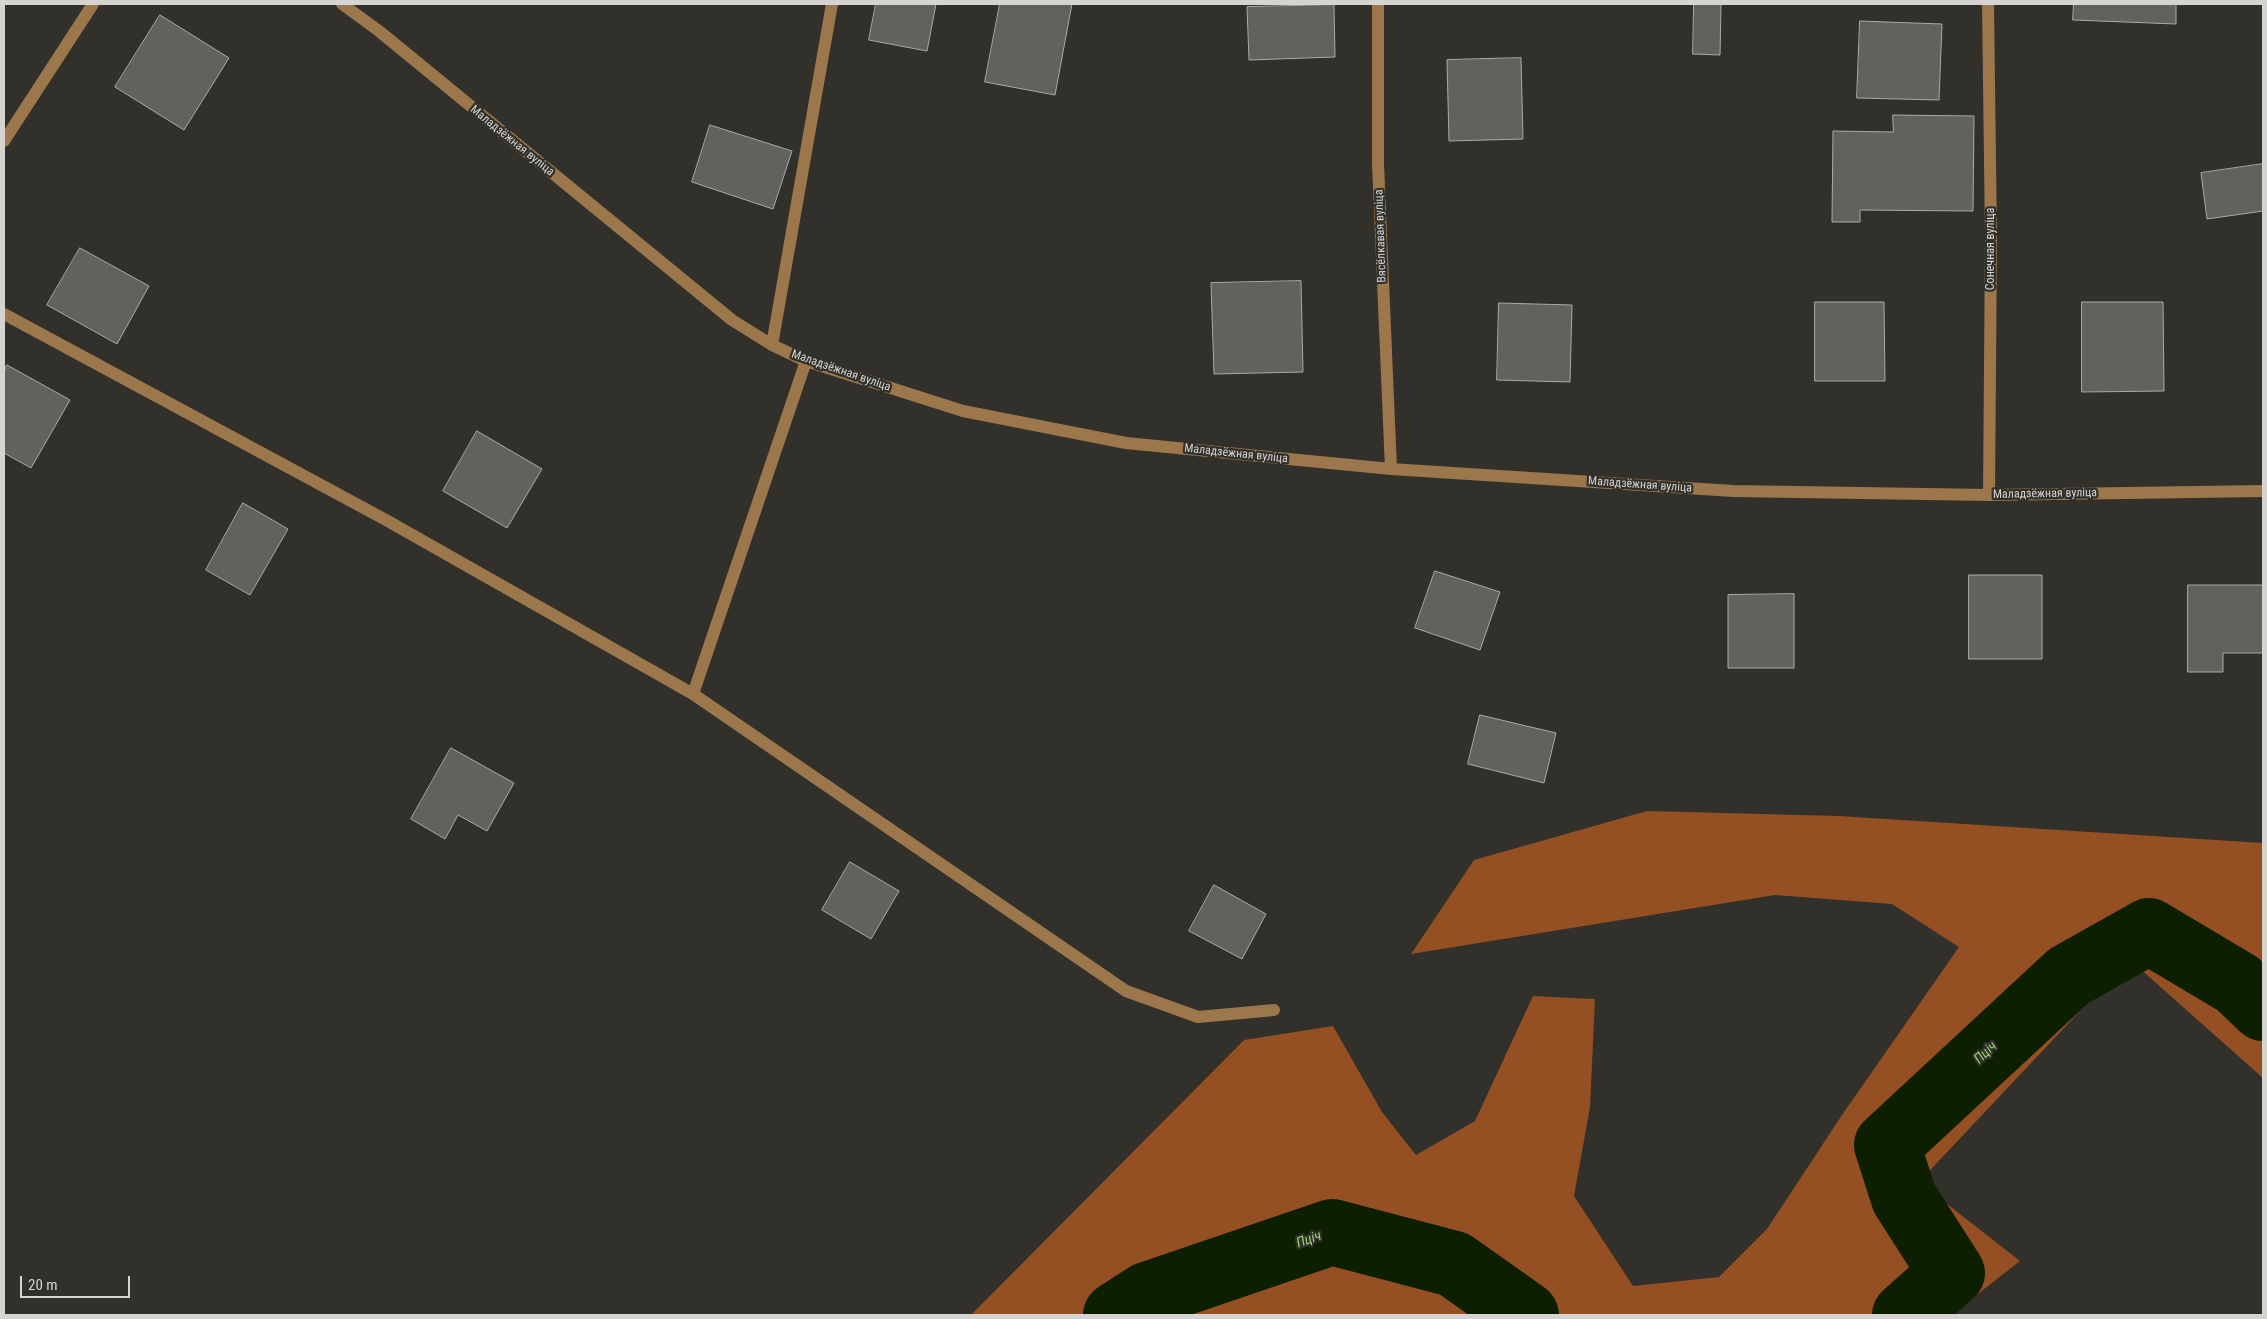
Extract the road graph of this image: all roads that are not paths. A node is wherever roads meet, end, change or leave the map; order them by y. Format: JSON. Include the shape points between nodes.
{"nodes":[{"id":1,"x":93,"y":4,"type":"edge"},
{"id":2,"x":342,"y":4,"type":"edge"},
{"id":3,"x":832,"y":4,"type":"edge"},
{"id":4,"x":1378,"y":4,"type":"edge"},
{"id":5,"x":1988,"y":4,"type":"edge"},
{"id":6,"x":4,"y":141,"type":"edge"},
{"id":7,"x":4,"y":314,"type":"edge"},
{"id":8,"x":772,"y":345,"type":"junction"},
{"id":9,"x":806,"y":361,"type":"junction"},
{"id":10,"x":1391,"y":469,"type":"junction"},
{"id":11,"x":2263,"y":491,"type":"edge"},
{"id":12,"x":1989,"y":495,"type":"junction"},
{"id":13,"x":693,"y":694,"type":"junction"},
{"id":14,"x":1274,"y":1010,"type":"dead end"}],
"edges":[{"from":1,"to":6,"type":"street"},
{"from":2,"to":8,"type":"street","name":"Маладзёжная вуліца","via":[[732,320]]},
{"from":3,"to":8,"type":"street"},
{"from":4,"to":10,"type":"street","name":"Вясёлкавая вуліца","via":[[1378,164]]},
{"from":5,"to":12,"type":"street","name":"Сонечная вуліца","via":[[1992,239]]},
{"from":7,"to":13,"type":"street","via":[[386,520]]},
{"from":8,"to":9,"type":"street","name":"Маладзёжная вуліца"},
{"from":9,"to":10,"type":"street","name":"Маладзёжная вуліца","via":[[963,410],[1126,443]]},
{"from":9,"to":13,"type":"street"},
{"from":10,"to":12,"type":"street","name":"Маладзёжная вуліца","via":[[1733,491]]},
{"from":11,"to":12,"type":"street","name":"Маладзёжная вуліца"},
{"from":13,"to":14,"type":"street","via":[[1126,991],[1198,1017]]}]}
